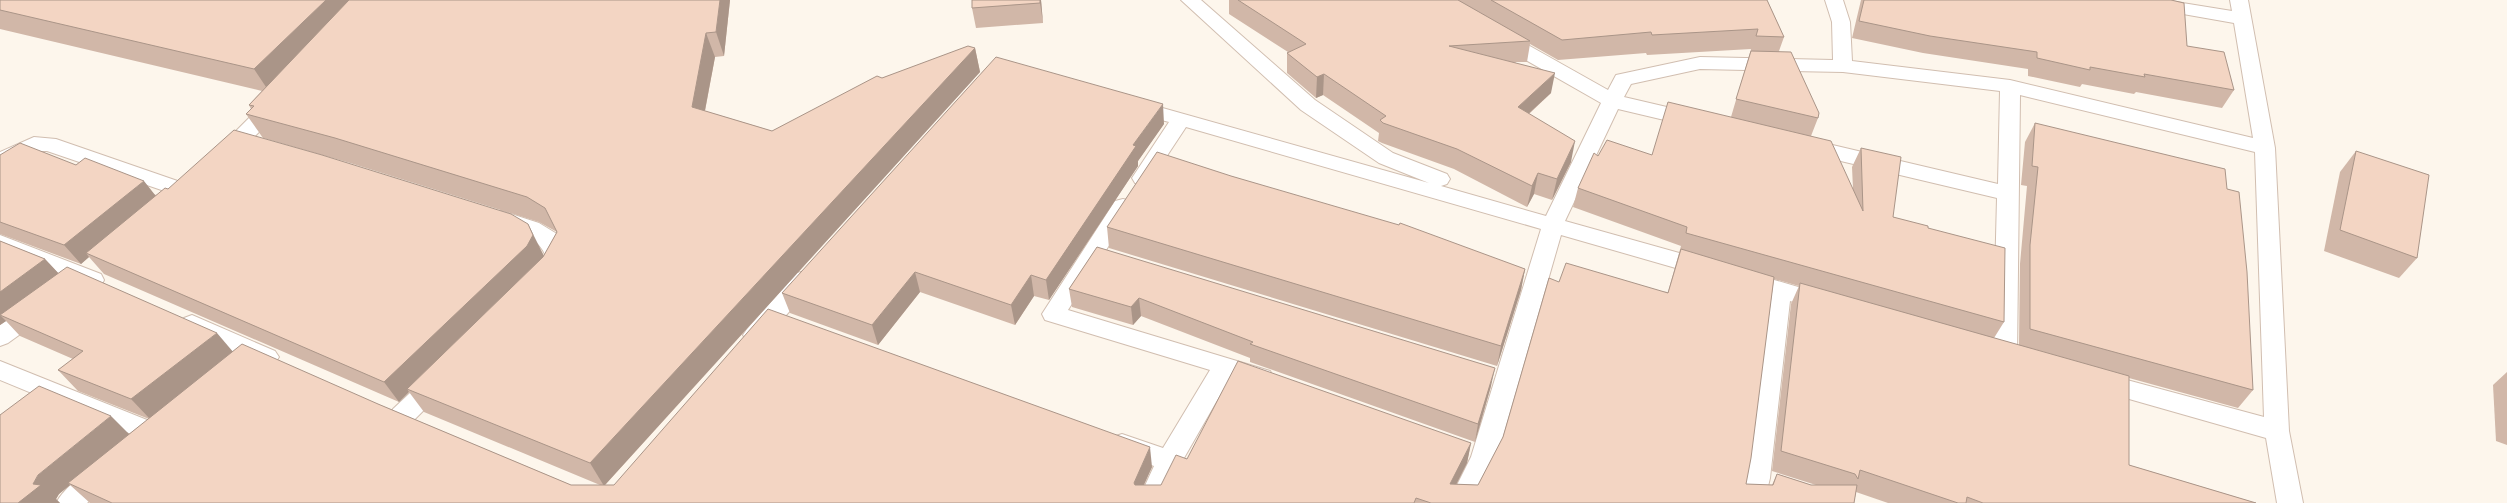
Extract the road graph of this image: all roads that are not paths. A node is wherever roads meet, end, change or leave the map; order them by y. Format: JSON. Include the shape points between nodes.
{"nodes":[{"id":1,"x":1834,"y":0,"type":"edge"},
{"id":2,"x":2132,"y":0,"type":"edge"},
{"id":3,"x":1195,"y":1,"type":"edge"},
{"id":4,"x":2241,"y":10,"type":"edge"},
{"id":5,"x":1490,"y":31,"type":"edge"},
{"id":6,"x":1843,"y":66,"type":"junction"},
{"id":7,"x":2010,"y":86,"type":"junction"},
{"id":8,"x":290,"y":88,"type":"edge"},
{"id":9,"x":1112,"y":100,"type":"edge"},
{"id":10,"x":1612,"y":102,"type":"junction"},
{"id":11,"x":1181,"y":119,"type":"junction"},
{"id":12,"x":1709,"y":124,"type":"edge"},
{"id":13,"x":240,"y":140,"type":"junction"},
{"id":14,"x":1793,"y":142,"type":"edge"},
{"id":15,"x":262,"y":146,"type":"edge"},
{"id":16,"x":2265,"y":148,"type":"junction"},
{"id":17,"x":0,"y":161,"type":"edge"},
{"id":18,"x":185,"y":191,"type":"junction"},
{"id":19,"x":2009,"y":194,"type":"junction"},
{"id":20,"x":170,"y":205,"type":"edge"},
{"id":21,"x":480,"y":212,"type":"edge"},
{"id":22,"x":1553,"y":224,"type":"junction"},
{"id":23,"x":0,"y":243,"type":"edge"},
{"id":24,"x":1092,"y":253,"type":"junction"},
{"id":25,"x":1115,"y":260,"type":"edge"},
{"id":26,"x":819,"y":263,"type":"edge"},
{"id":27,"x":92,"y":269,"type":"junction"},
{"id":28,"x":536,"y":286,"type":"edge"},
{"id":29,"x":112,"y":289,"type":"edge"},
{"id":30,"x":1780,"y":290,"type":"junction"},
{"id":31,"x":1840,"y":308,"type":"edge"},
{"id":32,"x":169,"y":314,"type":"edge"},
{"id":33,"x":771,"y":317,"type":"junction"},
{"id":34,"x":794,"y":325,"type":"edge"},
{"id":35,"x":0,"y":337,"type":"edge"},
{"id":36,"x":1982,"y":349,"type":"edge"},
{"id":37,"x":740,"y":352,"type":"edge"},
{"id":38,"x":2005,"y":356,"type":"junction"},
{"id":39,"x":2028,"y":362,"type":"edge"},
{"id":40,"x":1225,"y":365,"type":"junction"},
{"id":41,"x":290,"y":367,"type":"edge"},
{"id":42,"x":453,"y":367,"type":"edge"},
{"id":43,"x":0,"y":370,"type":"edge"},
{"id":44,"x":1484,"y":373,"type":"edge"},
{"id":45,"x":2081,"y":377,"type":"edge"},
{"id":46,"x":1507,"y":380,"type":"junction"},
{"id":47,"x":1284,"y":386,"type":"edge"},
{"id":48,"x":424,"y":425,"type":"edge"},
{"id":49,"x":2277,"y":431,"type":"junction"},
{"id":50,"x":1102,"y":436,"type":"edge"},
{"id":51,"x":1462,"y":449,"type":"edge"},
{"id":52,"x":1484,"y":457,"type":"junction"},
{"id":53,"x":1169,"y":461,"type":"junction"},
{"id":54,"x":70,"y":503,"type":"edge"},
{"id":55,"x":1150,"y":503,"type":"edge"},
{"id":56,"x":1461,"y":503,"type":"edge"},
{"id":57,"x":1751,"y":503,"type":"edge"},
{"id":58,"x":2290,"y":503,"type":"edge"}],
"edges":[{"from":1,"to":6,"type":"street","via":[[1841,22]]},
{"from":2,"to":4,"type":"street"},
{"from":3,"to":22,"type":"street","via":[[1308,105],[1386,158]]},
{"from":4,"to":16,"type":"street"},
{"from":5,"to":10,"type":"street"},
{"from":6,"to":7,"type":"street"},
{"from":6,"to":10,"type":"street","via":[[1700,63],[1623,79]]},
{"from":7,"to":16,"type":"street"},
{"from":7,"to":19,"type":"street"},
{"from":8,"to":13,"type":"street"},
{"from":9,"to":11,"type":"street"},
{"from":10,"to":12,"type":"street"},
{"from":10,"to":22,"type":"street"},
{"from":11,"to":22,"type":"street"},
{"from":11,"to":24,"type":"street"},
{"from":13,"to":15,"type":"street"},
{"from":13,"to":18,"type":"street"},
{"from":14,"to":19,"type":"street"},
{"from":16,"to":49,"type":"street"},
{"from":17,"to":18,"type":"street","via":[[34,144],[49,144]]},
{"from":18,"to":20,"type":"street"},
{"from":19,"to":38,"type":"street"},
{"from":21,"to":28,"type":"street","via":[[531,228],[550,239],[557,256],[547,274]]},
{"from":22,"to":30,"type":"street"},
{"from":22,"to":46,"type":"street"},
{"from":23,"to":27,"type":"street"},
{"from":24,"to":25,"type":"street"},
{"from":24,"to":40,"type":"street","via":[[1053,314]]},
{"from":26,"to":33,"type":"street"},
{"from":27,"to":29,"type":"street"},
{"from":27,"to":35,"type":"street"},
{"from":30,"to":31,"type":"street"},
{"from":30,"to":57,"type":"street","via":[[1768,481]]},
{"from":32,"to":41,"type":"street","via":[[246,359]]},
{"from":33,"to":34,"type":"street"},
{"from":33,"to":37,"type":"street"},
{"from":36,"to":38,"type":"street"},
{"from":38,"to":39,"type":"street"},
{"from":40,"to":47,"type":"street"},
{"from":40,"to":53,"type":"street"},
{"from":42,"to":48,"type":"street","via":[[392,411]]},
{"from":43,"to":54,"type":"street","via":[[144,440]]},
{"from":44,"to":46,"type":"street"},
{"from":45,"to":49,"type":"street"},
{"from":46,"to":52,"type":"street"},
{"from":49,"to":58,"type":"street"},
{"from":50,"to":53,"type":"street"},
{"from":51,"to":52,"type":"street"},
{"from":52,"to":56,"type":"street"},
{"from":53,"to":55,"type":"street"}]}
